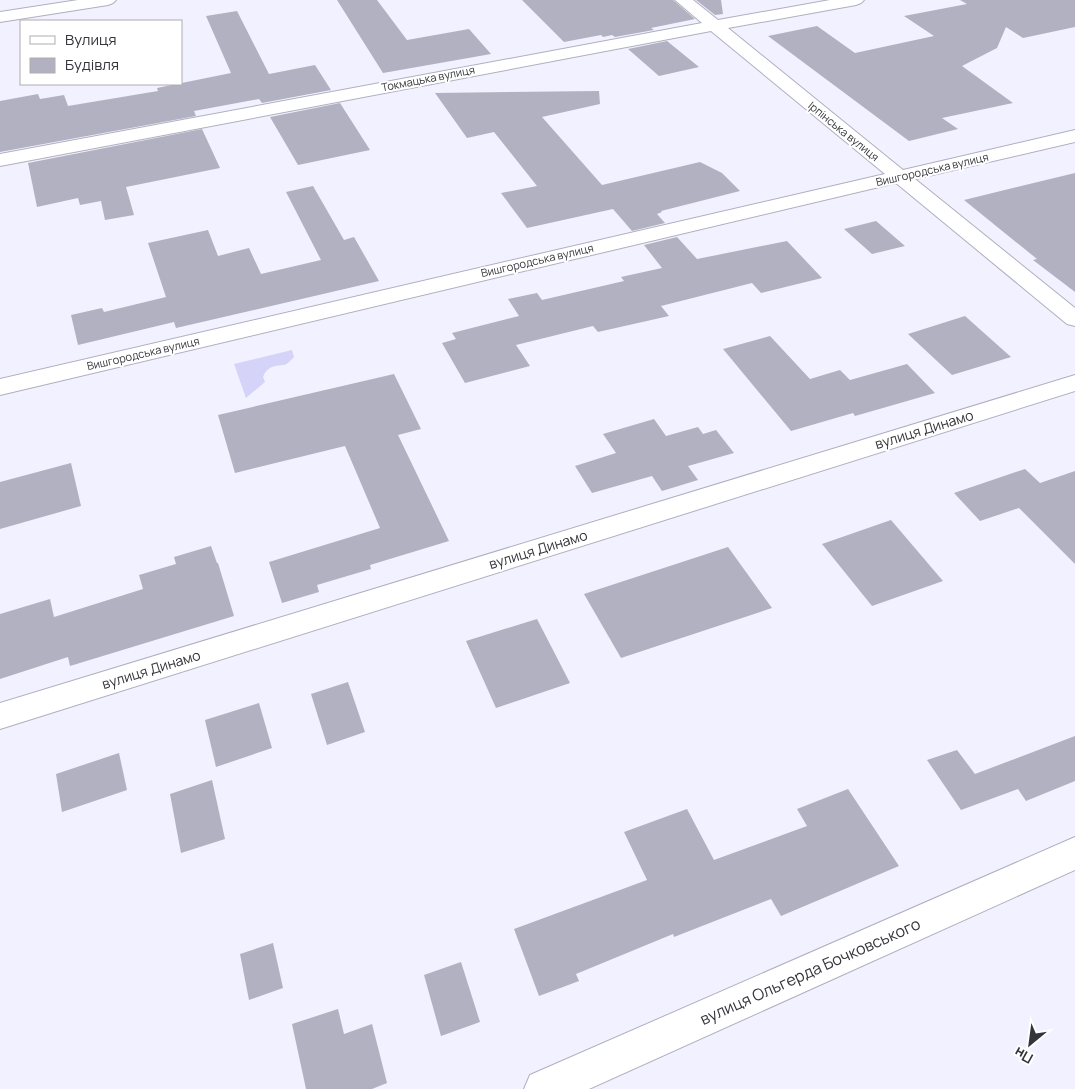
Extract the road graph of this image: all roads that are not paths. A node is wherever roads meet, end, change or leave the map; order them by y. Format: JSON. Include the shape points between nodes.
{"nodes":[{"id":1,"x":108,"y":0,"type":"edge"},
{"id":2,"x":682,"y":0,"type":"edge"},
{"id":3,"x":856,"y":0,"type":"edge"},
{"id":4,"x":0,"y":17,"type":"edge"},
{"id":5,"x":715,"y":25,"type":"junction"},
{"id":6,"x":1075,"y":136,"type":"edge"},
{"id":7,"x":0,"y":160,"type":"edge"},
{"id":8,"x":900,"y":176,"type":"junction"},
{"id":9,"x":1075,"y":319,"type":"edge"},
{"id":10,"x":1075,"y":383,"type":"edge"},
{"id":11,"x":0,"y":387,"type":"edge"},
{"id":12,"x":0,"y":716,"type":"edge"},
{"id":13,"x":1075,"y":853,"type":"edge"},
{"id":14,"x":544,"y":1089,"type":"edge"}],
"edges":[{"from":1,"to":4,"type":"street"},
{"from":2,"to":5,"type":"street","name":"Ірпінська вулиця"},
{"from":3,"to":5,"type":"street","name":"Токмацька вулиця"},
{"from":5,"to":7,"type":"street","name":"Токмацька вулиця"},
{"from":5,"to":8,"type":"street","name":"Ірпінська вулиця"},
{"from":6,"to":8,"type":"street","name":"Вишгородська вулиця"},
{"from":8,"to":9,"type":"street","name":"Ірпінська вулиця"},
{"from":8,"to":11,"type":"street","name":"Вишгородська вулиця"},
{"from":10,"to":12,"type":"street","name":"вулиця Динамо"},
{"from":13,"to":14,"type":"street","name":"вулиця Ольгерда Бочковського"}]}
